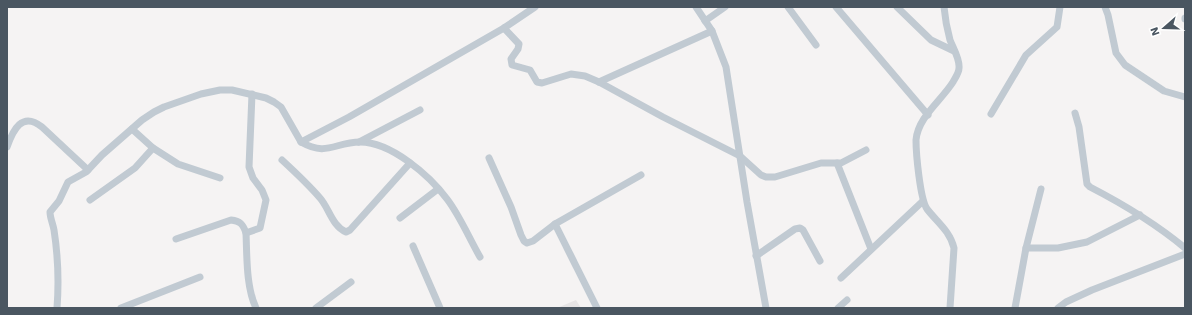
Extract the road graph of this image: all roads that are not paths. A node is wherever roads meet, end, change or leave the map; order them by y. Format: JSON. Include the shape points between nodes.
{"nodes":[{"id":1,"x":535,"y":7,"type":"edge"},
{"id":2,"x":696,"y":7,"type":"edge"},
{"id":3,"x":725,"y":7,"type":"edge"},
{"id":4,"x":788,"y":7,"type":"edge"},
{"id":5,"x":836,"y":7,"type":"edge"},
{"id":6,"x":898,"y":7,"type":"edge"},
{"id":7,"x":944,"y":7,"type":"edge"},
{"id":8,"x":1060,"y":7,"type":"edge"},
{"id":9,"x":1105,"y":7,"type":"edge"},
{"id":10,"x":705,"y":21,"type":"junction"},
{"id":11,"x":504,"y":28,"type":"junction"},
{"id":12,"x":712,"y":32,"type":"junction"},
{"id":13,"x":816,"y":45,"type":"dead end"},
{"id":14,"x":954,"y":51,"type":"junction"},
{"id":15,"x":599,"y":82,"type":"junction"},
{"id":16,"x":252,"y":94,"type":"junction"},
{"id":17,"x":1185,"y":97,"type":"edge"},
{"id":18,"x":420,"y":110,"type":"dead end"},
{"id":19,"x":1075,"y":113,"type":"dead end"},
{"id":20,"x":990,"y":114,"type":"dead end"},
{"id":21,"x":928,"y":115,"type":"junction"},
{"id":22,"x":132,"y":129,"type":"junction"},
{"id":23,"x":301,"y":142,"type":"junction"},
{"id":24,"x":359,"y":142,"type":"junction"},
{"id":25,"x":7,"y":147,"type":"edge"},
{"id":26,"x":153,"y":148,"type":"junction"},
{"id":27,"x":866,"y":150,"type":"dead end"},
{"id":28,"x":740,"y":156,"type":"junction"},
{"id":29,"x":489,"y":158,"type":"dead end"},
{"id":30,"x":282,"y":160,"type":"dead end"},
{"id":31,"x":410,"y":163,"type":"junction"},
{"id":32,"x":837,"y":163,"type":"junction"},
{"id":33,"x":88,"y":170,"type":"junction"},
{"id":34,"x":641,"y":175,"type":"dead end"},
{"id":35,"x":220,"y":178,"type":"dead end"},
{"id":36,"x":438,"y":189,"type":"junction"},
{"id":37,"x":1041,"y":189,"type":"dead end"},
{"id":38,"x":90,"y":200,"type":"dead end"},
{"id":39,"x":923,"y":201,"type":"junction"},
{"id":40,"x":1140,"y":215,"type":"junction"},
{"id":41,"x":400,"y":218,"type":"dead end"},
{"id":42,"x":555,"y":224,"type":"junction"},
{"id":43,"x":246,"y":233,"type":"junction"},
{"id":44,"x":176,"y":239,"type":"dead end"},
{"id":45,"x":413,"y":246,"type":"dead end"},
{"id":46,"x":1026,"y":248,"type":"junction"},
{"id":47,"x":1185,"y":248,"type":"edge"},
{"id":48,"x":871,"y":249,"type":"junction"},
{"id":49,"x":1185,"y":254,"type":"edge"},
{"id":50,"x":756,"y":256,"type":"junction"},
{"id":51,"x":480,"y":257,"type":"dead end"},
{"id":52,"x":820,"y":261,"type":"dead end"},
{"id":53,"x":200,"y":277,"type":"dead end"},
{"id":54,"x":841,"y":278,"type":"dead end"},
{"id":55,"x":351,"y":282,"type":"dead end"},
{"id":56,"x":847,"y":300,"type":"dead end"},
{"id":57,"x":57,"y":308,"type":"edge"},
{"id":58,"x":121,"y":308,"type":"edge"},
{"id":59,"x":256,"y":308,"type":"edge"},
{"id":60,"x":316,"y":308,"type":"edge"},
{"id":61,"x":440,"y":308,"type":"edge"},
{"id":62,"x":597,"y":308,"type":"edge"},
{"id":63,"x":766,"y":308,"type":"edge"},
{"id":64,"x":838,"y":308,"type":"edge"},
{"id":65,"x":950,"y":308,"type":"edge"},
{"id":66,"x":1016,"y":308,"type":"edge"},
{"id":67,"x":1058,"y":308,"type":"edge"}],
"edges":[{"from":1,"to":11,"type":"street"},
{"from":2,"to":10,"type":"street"},
{"from":3,"to":10,"type":"street"},
{"from":4,"to":13,"type":"street"},
{"from":5,"to":21,"type":"street"},
{"from":6,"to":14,"type":"street","via":[[931,40]]},
{"from":7,"to":14,"type":"street"},
{"from":8,"to":20,"type":"street","via":[[1057,27],[1026,55]]},
{"from":9,"to":17,"type":"street","via":[[1116,53],[1125,65],[1164,91]]},
{"from":10,"to":12,"type":"street"},
{"from":11,"to":15,"type":"street","via":[[519,44],[511,59],[512,65],[528,68],[537,82],[578,74]]},
{"from":11,"to":23,"type":"street"},
{"from":12,"to":15,"type":"street"},
{"from":12,"to":28,"type":"street","via":[[726,67]]},
{"from":14,"to":21,"type":"street","via":[[959,69],[956,77]]},
{"from":15,"to":28,"type":"street"},
{"from":16,"to":22,"type":"street","via":[[220,90],[200,94],[154,112]]},
{"from":16,"to":23,"type":"street","via":[[266,98],[281,107]]},
{"from":16,"to":43,"type":"street","via":[[249,167],[265,196],[266,204],[260,228]]},
{"from":18,"to":24,"type":"street"},
{"from":19,"to":40,"type":"street","via":[[1087,184]]},
{"from":21,"to":39,"type":"street","via":[[921,123],[916,140]]},
{"from":22,"to":26,"type":"street"},
{"from":22,"to":33,"type":"street"},
{"from":23,"to":24,"type":"street","via":[[316,149],[324,149]]},
{"from":24,"to":31,"type":"street","via":[[384,147]]},
{"from":25,"to":33,"type":"street","via":[[16,128],[30,120],[42,127]]},
{"from":26,"to":35,"type":"street","via":[[178,164]]},
{"from":26,"to":38,"type":"street","via":[[128,174]]},
{"from":27,"to":32,"type":"street"},
{"from":28,"to":32,"type":"street","via":[[761,175],[771,178],[821,163]]},
{"from":28,"to":50,"type":"street"},
{"from":29,"to":42,"type":"street","via":[[524,241],[533,241]]},
{"from":30,"to":31,"type":"street","via":[[319,197],[332,218],[346,232]]},
{"from":31,"to":36,"type":"street"},
{"from":32,"to":48,"type":"street"},
{"from":33,"to":57,"type":"street","via":[[68,182],[59,201],[50,212],[58,268]]},
{"from":34,"to":42,"type":"street"},
{"from":36,"to":41,"type":"street"},
{"from":36,"to":51,"type":"street","via":[[452,206]]},
{"from":37,"to":46,"type":"street"},
{"from":39,"to":48,"type":"street"},
{"from":39,"to":65,"type":"street","via":[[952,240],[954,248]]},
{"from":40,"to":46,"type":"street","via":[[1087,242],[1058,248]]},
{"from":40,"to":47,"type":"street"},
{"from":42,"to":62,"type":"street"},
{"from":43,"to":44,"type":"street","via":[[243,224],[231,220]]},
{"from":43,"to":59,"type":"street","via":[[250,289]]},
{"from":45,"to":61,"type":"street"},
{"from":46,"to":66,"type":"street"},
{"from":48,"to":54,"type":"street"},
{"from":49,"to":67,"type":"street","via":[[1092,290]]},
{"from":50,"to":52,"type":"street","via":[[800,228]]},
{"from":50,"to":63,"type":"street"},
{"from":53,"to":58,"type":"street"},
{"from":55,"to":60,"type":"street"},
{"from":56,"to":64,"type":"street"}]}
